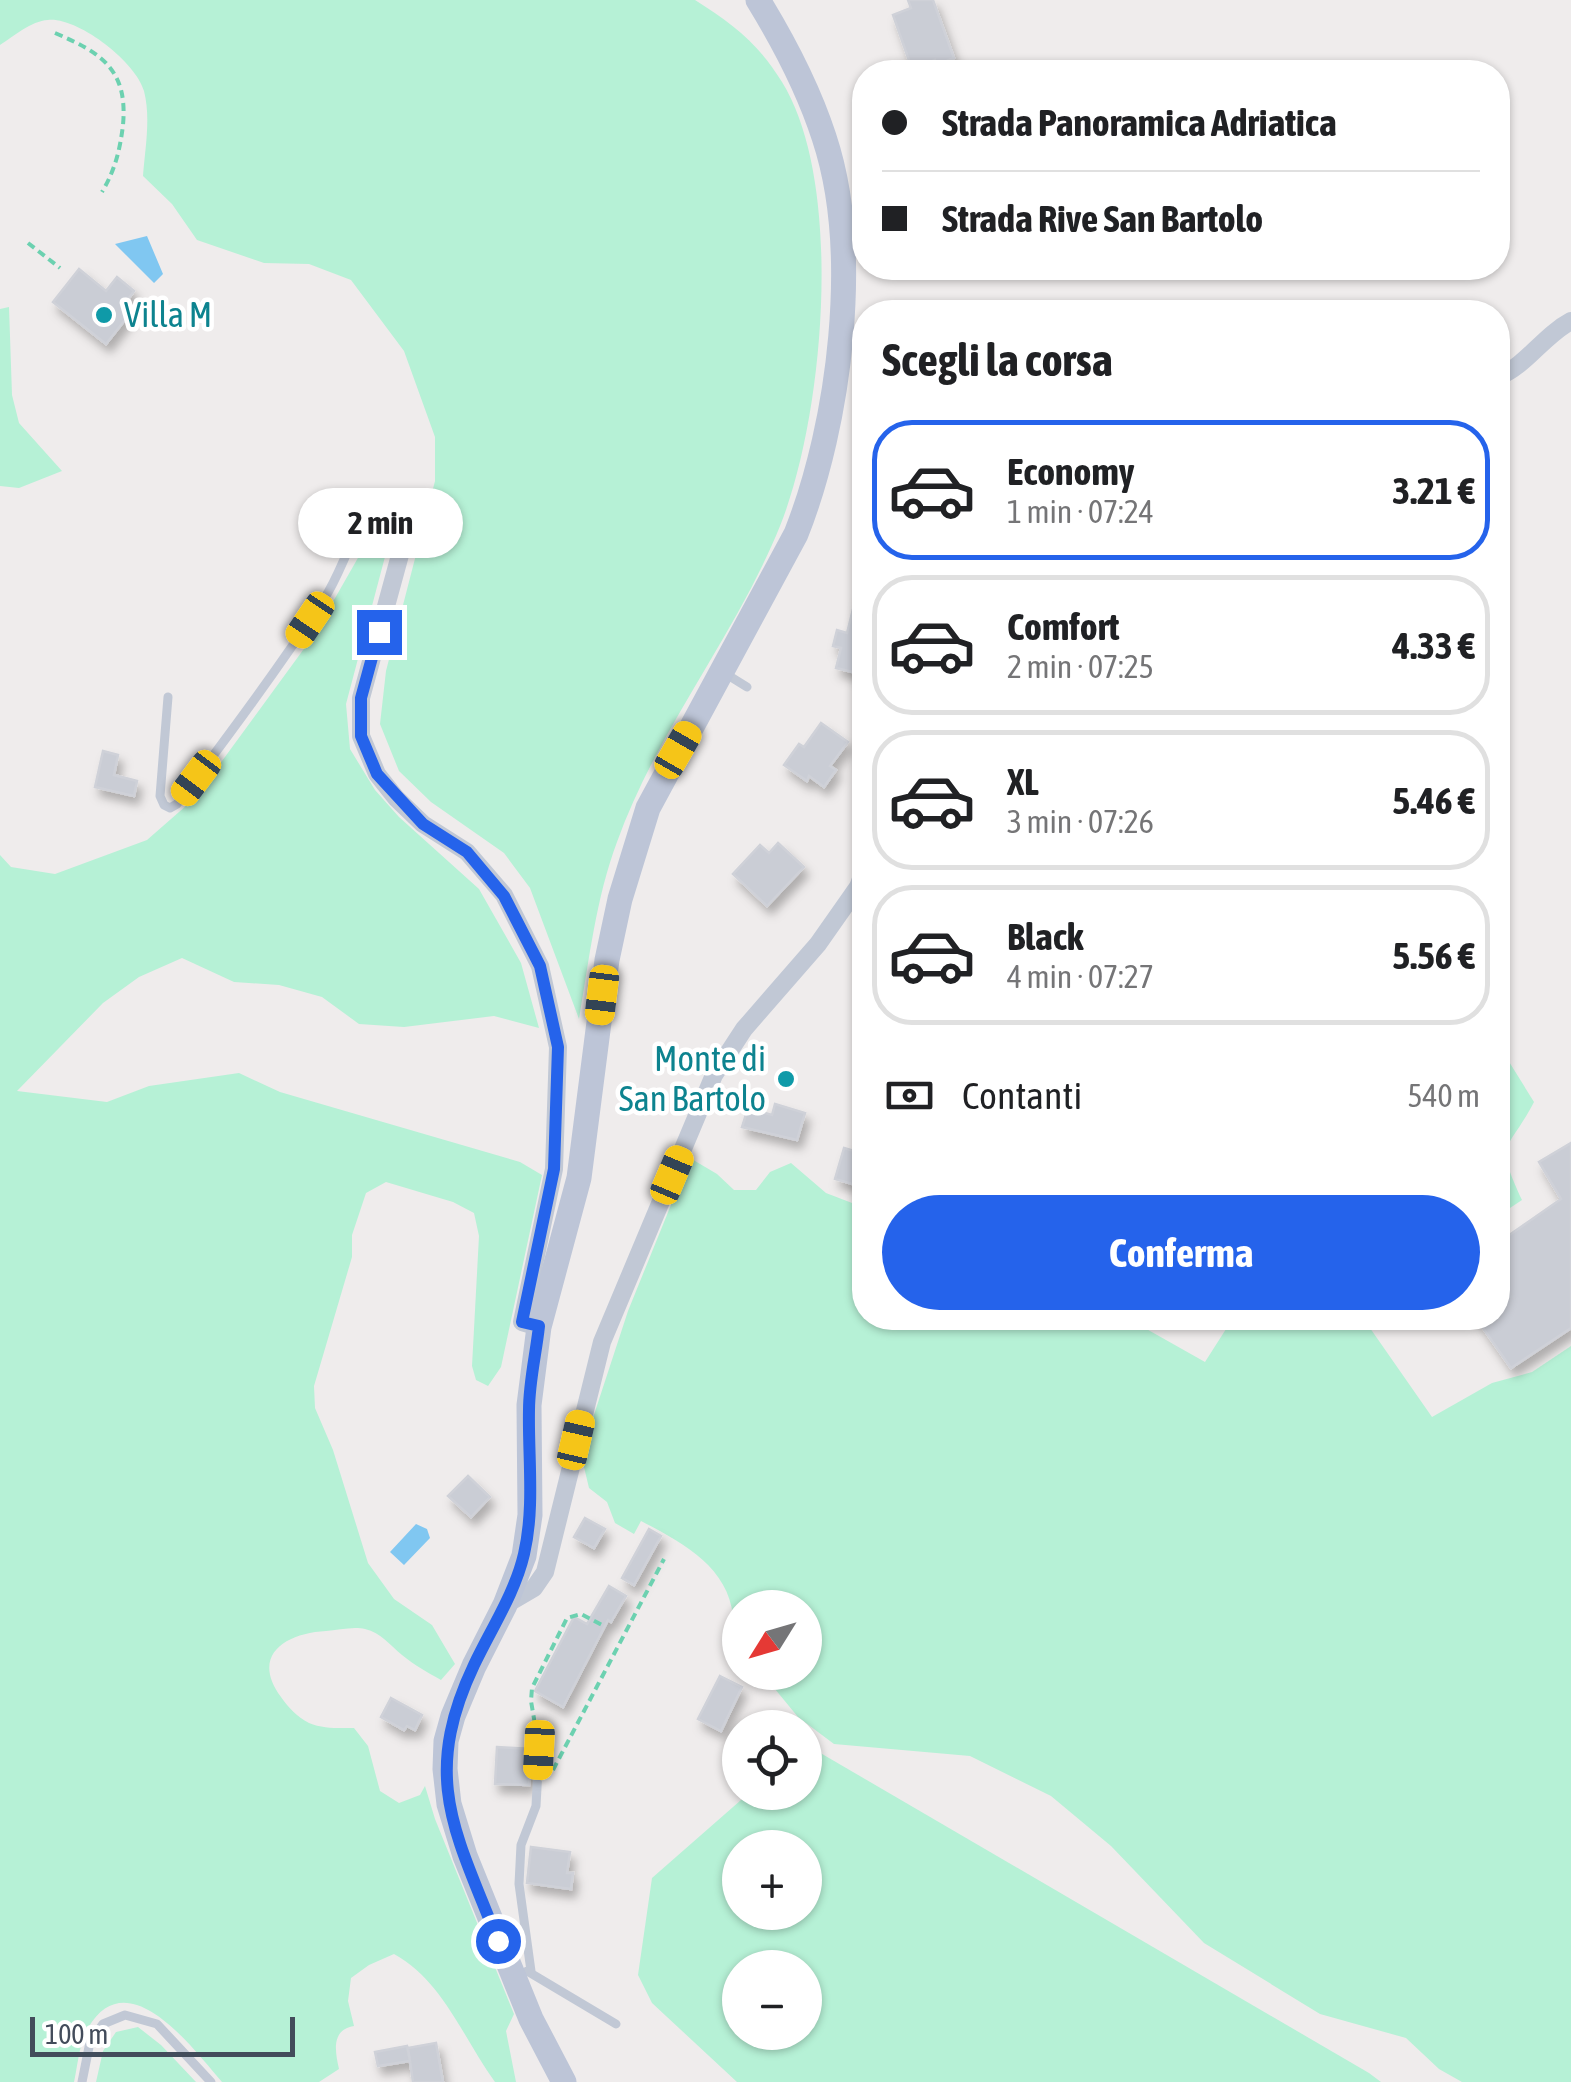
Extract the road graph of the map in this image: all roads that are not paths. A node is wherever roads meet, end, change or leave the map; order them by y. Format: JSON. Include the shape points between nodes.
{"nodes":[{"id":1,"x":758,"y":0,"type":"edge"},
{"id":2,"x":1571,"y":320,"type":"edge"},
{"id":3,"x":1510,"y":372,"type":"edge"},
{"id":4,"x":406,"y":534,"type":"joint"},
{"id":5,"x":723,"y":672,"type":"junction"},
{"id":6,"x":747,"y":687,"type":"dead end"},
{"id":7,"x":168,"y":697,"type":"dead end"},
{"id":8,"x":852,"y":896,"type":"edge"},
{"id":9,"x":539,"y":1326,"type":"junction"},
{"id":10,"x":505,"y":1605,"type":"junction"},
{"id":11,"x":539,"y":1750,"type":"road end"},
{"id":12,"x":520,"y":1970,"type":"junction"},
{"id":13,"x":616,"y":2024,"type":"dead end"},
{"id":14,"x":82,"y":2082,"type":"edge"},
{"id":15,"x":211,"y":2082,"type":"edge"},
{"id":16,"x":564,"y":2082,"type":"edge"}],
"edges":[{"from":1,"to":5,"type":"street","via":[[786,45],[825,140],[840,206],[842,290],[838,363],[812,492]]},
{"from":2,"to":3,"type":"street"},
{"from":4,"to":7,"type":"lane","via":[[413,505],[410,496],[393,493],[358,528],[328,593],[285,658],[170,808],[160,796]]},
{"from":4,"to":9,"type":"street","via":[[361,698],[361,736],[396,798],[467,852],[504,896],[540,966],[558,1047],[554,1169],[522,1322]]},
{"from":5,"to":6,"type":"lane"},
{"from":5,"to":9,"type":"street","via":[[648,808],[620,899],[579,1178]]},
{"from":8,"to":10,"type":"street","via":[[714,1075],[602,1342],[545,1572],[534,1588]]},
{"from":9,"to":10,"type":"street","via":[[529,1405],[530,1515],[524,1556]]},
{"from":10,"to":12,"type":"street","via":[[453,1716],[445,1770],[455,1828]]},
{"from":11,"to":12,"type":"lane","via":[[536,1806],[521,1845]]},
{"from":12,"to":13,"type":"lane"},
{"from":12,"to":16,"type":"street"},
{"from":14,"to":15,"type":"lane","via":[[90,2042],[103,2024],[125,2015],[157,2024]]}]}
